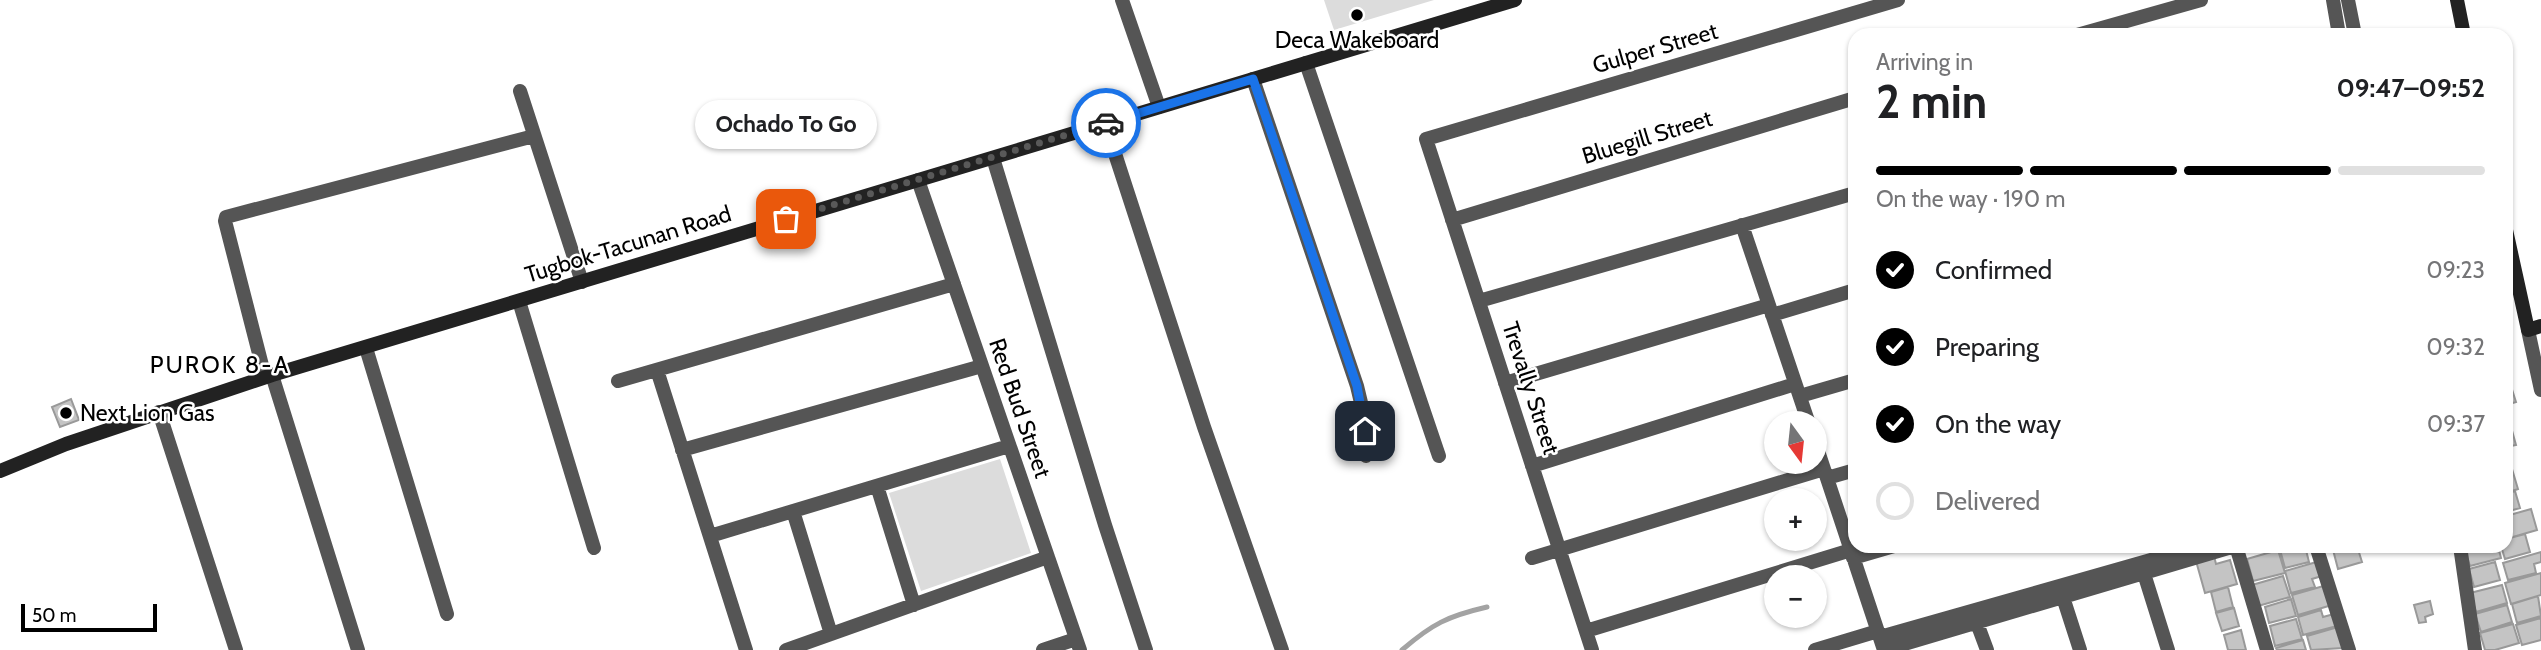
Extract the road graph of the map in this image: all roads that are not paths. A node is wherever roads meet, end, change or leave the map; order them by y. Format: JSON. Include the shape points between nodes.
{"nodes":[{"id":1,"x":1122,"y":0,"type":"edge"},
{"id":2,"x":1515,"y":0,"type":"edge"},
{"id":3,"x":1898,"y":0,"type":"edge"},
{"id":4,"x":2201,"y":0,"type":"edge"},
{"id":5,"x":2333,"y":0,"type":"edge"},
{"id":6,"x":2348,"y":0,"type":"edge"},
{"id":7,"x":2457,"y":0,"type":"edge"},
{"id":8,"x":2102,"y":28,"type":"edge"},
{"id":9,"x":2338,"y":28,"type":"edge"},
{"id":10,"x":2354,"y":28,"type":"edge"},
{"id":11,"x":2463,"y":28,"type":"edge"},
{"id":12,"x":1306,"y":63,"type":"junction"},
{"id":13,"x":1253,"y":79,"type":"junction"},
{"id":14,"x":520,"y":91,"type":"dead end"},
{"id":15,"x":1848,"y":100,"type":"edge"},
{"id":16,"x":1159,"y":107,"type":"junction"},
{"id":17,"x":1105,"y":123,"type":"junction"},
{"id":18,"x":534,"y":136,"type":"junction"},
{"id":19,"x":1426,"y":139,"type":"joint"},
{"id":20,"x":993,"y":158,"type":"junction"},
{"id":21,"x":918,"y":180,"type":"junction"},
{"id":22,"x":1848,"y":194,"type":"edge"},
{"id":23,"x":1452,"y":220,"type":"junction"},
{"id":24,"x":1742,"y":225,"type":"junction"},
{"id":25,"x":2513,"y":254,"type":"edge"},
{"id":26,"x":582,"y":282,"type":"junction"},
{"id":27,"x":954,"y":284,"type":"junction"},
{"id":28,"x":1848,"y":292,"type":"edge"},
{"id":29,"x":519,"y":301,"type":"junction"},
{"id":30,"x":1479,"y":302,"type":"junction"},
{"id":31,"x":1771,"y":310,"type":"junction"},
{"id":32,"x":2534,"y":328,"type":"edge"},
{"id":33,"x":366,"y":348,"type":"junction"},
{"id":34,"x":982,"y":366,"type":"junction"},
{"id":35,"x":657,"y":370,"type":"junction"},
{"id":36,"x":268,"y":376,"type":"junction"},
{"id":37,"x":618,"y":381,"type":"dead end"},
{"id":38,"x":1848,"y":381,"type":"edge"},
{"id":39,"x":1505,"y":383,"type":"junction"},
{"id":40,"x":1797,"y":390,"type":"junction"},
{"id":41,"x":2541,"y":390,"type":"edge"},
{"id":42,"x":1804,"y":411,"type":"edge"},
{"id":43,"x":159,"y":412,"type":"junction"},
{"id":44,"x":1010,"y":446,"type":"junction"},
{"id":45,"x":682,"y":450,"type":"junction"},
{"id":46,"x":1366,"y":456,"type":"dead end"},
{"id":47,"x":1438,"y":456,"type":"dead end"},
{"id":48,"x":1532,"y":466,"type":"junction"},
{"id":49,"x":0,"y":471,"type":"edge"},
{"id":50,"x":1848,"y":471,"type":"edge"},
{"id":51,"x":1825,"y":474,"type":"joint"},
{"id":52,"x":1827,"y":474,"type":"edge"},
{"id":53,"x":877,"y":486,"type":"junction"},
{"id":54,"x":793,"y":511,"type":"junction"},
{"id":55,"x":710,"y":536,"type":"junction"},
{"id":56,"x":1848,"y":542,"type":"edge"},
{"id":57,"x":594,"y":548,"type":"dead end"},
{"id":58,"x":1560,"y":550,"type":"junction"},
{"id":59,"x":1857,"y":553,"type":"edge"},
{"id":60,"x":2183,"y":553,"type":"edge"},
{"id":61,"x":2206,"y":553,"type":"edge"},
{"id":62,"x":2237,"y":553,"type":"edge"},
{"id":63,"x":2318,"y":553,"type":"edge"},
{"id":64,"x":2461,"y":553,"type":"edge"},
{"id":65,"x":1852,"y":554,"type":"junction"},
{"id":66,"x":1048,"y":557,"type":"junction"},
{"id":67,"x":1532,"y":558,"type":"dead end"},
{"id":68,"x":2143,"y":568,"type":"junction"},
{"id":69,"x":2061,"y":592,"type":"junction"},
{"id":70,"x":914,"y":605,"type":"junction"},
{"id":71,"x":447,"y":614,"type":"dead end"},
{"id":72,"x":1975,"y":617,"type":"junction"},
{"id":73,"x":1586,"y":631,"type":"junction"},
{"id":74,"x":831,"y":634,"type":"junction"},
{"id":75,"x":1881,"y":639,"type":"edge"},
{"id":76,"x":1898,"y":643,"type":"edge"},
{"id":77,"x":1078,"y":644,"type":"edge"},
{"id":78,"x":236,"y":650,"type":"edge"},
{"id":79,"x":358,"y":650,"type":"edge"},
{"id":80,"x":746,"y":650,"type":"edge"},
{"id":81,"x":786,"y":650,"type":"edge"},
{"id":82,"x":1044,"y":650,"type":"edge"},
{"id":83,"x":1146,"y":650,"type":"edge"},
{"id":84,"x":1282,"y":650,"type":"edge"},
{"id":85,"x":1592,"y":650,"type":"edge"},
{"id":86,"x":1815,"y":650,"type":"edge"},
{"id":87,"x":1987,"y":650,"type":"edge"},
{"id":88,"x":2080,"y":650,"type":"edge"},
{"id":89,"x":2168,"y":650,"type":"edge"},
{"id":90,"x":2267,"y":650,"type":"edge"},
{"id":91,"x":2349,"y":650,"type":"edge"},
{"id":92,"x":2475,"y":650,"type":"edge"}],
"edges":[{"from":1,"to":16,"type":"street"},
{"from":2,"to":12,"type":"street","name":"Tugbok-Tacunan Road"},
{"from":3,"to":19,"type":"street","name":"Gulper Street"},
{"from":4,"to":8,"type":"street"},
{"from":5,"to":9,"type":"street"},
{"from":6,"to":10,"type":"street"},
{"from":7,"to":11,"type":"street"},
{"from":12,"to":13,"type":"street","name":"Tugbok-Tacunan Road"},
{"from":12,"to":47,"type":"street"},
{"from":13,"to":16,"type":"street","name":"Tugbok-Tacunan Road"},
{"from":13,"to":46,"type":"street","via":[[1357,386]]},
{"from":14,"to":18,"type":"street"},
{"from":15,"to":23,"type":"street","name":"Bluegill Street"},
{"from":16,"to":17,"type":"street","name":"Tugbok-Tacunan Road"},
{"from":17,"to":20,"type":"street","name":"Tugbok-Tacunan Road"},
{"from":17,"to":84,"type":"street"},
{"from":18,"to":26,"type":"street"},
{"from":18,"to":36,"type":"street","via":[[226,217]]},
{"from":19,"to":23,"type":"street","name":"Trevally Street"},
{"from":20,"to":21,"type":"street","name":"Tugbok-Tacunan Road"},
{"from":20,"to":83,"type":"street"},
{"from":21,"to":26,"type":"street","name":"Tugbok-Tacunan Road"},
{"from":21,"to":27,"type":"street","name":"Red Bud Street"},
{"from":22,"to":24,"type":"street"},
{"from":23,"to":30,"type":"street","name":"Trevally Street"},
{"from":24,"to":30,"type":"street"},
{"from":24,"to":31,"type":"street"},
{"from":25,"to":32,"type":"street"},
{"from":26,"to":29,"type":"street","name":"Tugbok-Tacunan Road"},
{"from":27,"to":34,"type":"street","name":"Red Bud Street"},
{"from":27,"to":35,"type":"street"},
{"from":28,"to":31,"type":"street"},
{"from":29,"to":33,"type":"street","name":"Tugbok-Tacunan Road"},
{"from":29,"to":57,"type":"street"},
{"from":30,"to":39,"type":"street","name":"Trevally Street"},
{"from":31,"to":39,"type":"street"},
{"from":31,"to":40,"type":"street"},
{"from":32,"to":41,"type":"street"},
{"from":33,"to":36,"type":"street","name":"Tugbok-Tacunan Road"},
{"from":33,"to":71,"type":"street"},
{"from":34,"to":44,"type":"street","name":"Red Bud Street"},
{"from":34,"to":45,"type":"street"},
{"from":35,"to":37,"type":"street"},
{"from":35,"to":45,"type":"street"},
{"from":36,"to":43,"type":"street","name":"Tugbok-Tacunan Road"},
{"from":36,"to":79,"type":"street"},
{"from":38,"to":40,"type":"street"},
{"from":39,"to":48,"type":"street","name":"Trevally Street"},
{"from":40,"to":42,"type":"street"},
{"from":40,"to":48,"type":"street"},
{"from":43,"to":49,"type":"street","name":"Tugbok-Tacunan Road"},
{"from":43,"to":78,"type":"street"},
{"from":44,"to":53,"type":"street"},
{"from":44,"to":66,"type":"street","name":"Red Bud Street"},
{"from":45,"to":55,"type":"street"},
{"from":48,"to":58,"type":"street","name":"Trevally Street"},
{"from":50,"to":52,"type":"street"},
{"from":51,"to":56,"type":"street"},
{"from":51,"to":58,"type":"street"},
{"from":53,"to":54,"type":"street"},
{"from":53,"to":70,"type":"street"},
{"from":54,"to":55,"type":"street"},
{"from":54,"to":74,"type":"street"},
{"from":55,"to":80,"type":"street"},
{"from":58,"to":67,"type":"street"},
{"from":58,"to":73,"type":"street","name":"Trevally Street"},
{"from":59,"to":65,"type":"street"},
{"from":60,"to":68,"type":"street"},
{"from":61,"to":68,"type":"street"},
{"from":62,"to":90,"type":"street"},
{"from":63,"to":91,"type":"street"},
{"from":64,"to":92,"type":"street"},
{"from":65,"to":73,"type":"street"},
{"from":65,"to":75,"type":"street"},
{"from":66,"to":70,"type":"street"},
{"from":66,"to":77,"type":"street","name":"Red Bud Street"},
{"from":68,"to":69,"type":"street"},
{"from":68,"to":89,"type":"street"},
{"from":69,"to":72,"type":"street"},
{"from":69,"to":88,"type":"street"},
{"from":70,"to":74,"type":"street"},
{"from":72,"to":76,"type":"street"},
{"from":72,"to":87,"type":"street"},
{"from":73,"to":85,"type":"street","name":"Trevally Street"},
{"from":74,"to":81,"type":"street"},
{"from":75,"to":76,"type":"street"},
{"from":75,"to":86,"type":"street"},
{"from":77,"to":82,"type":"street"}]}
